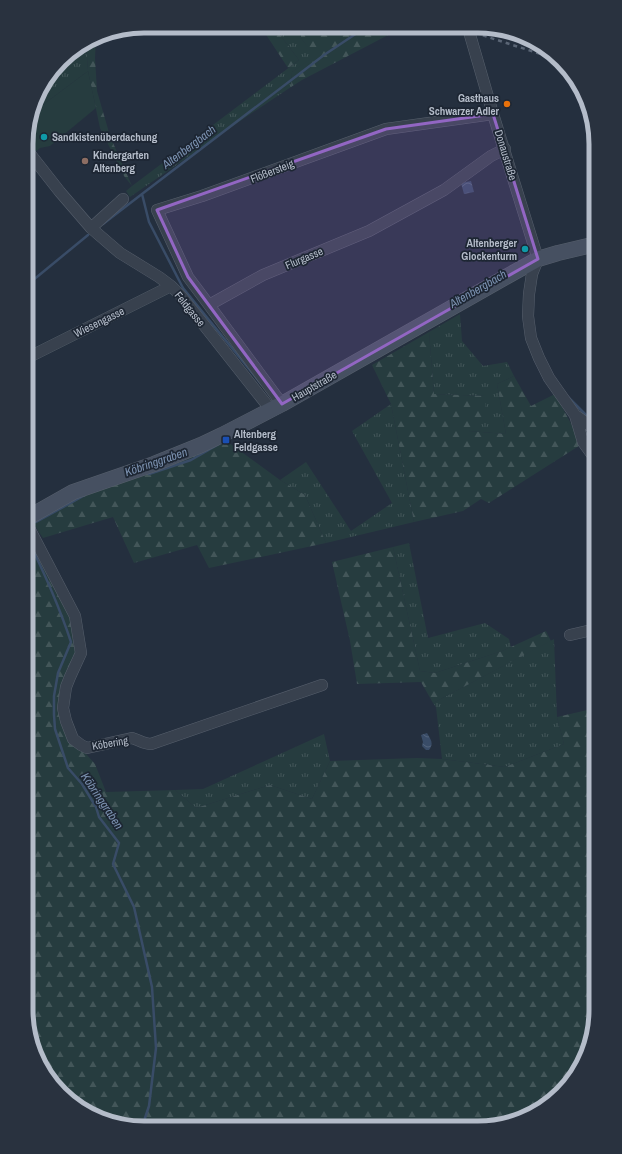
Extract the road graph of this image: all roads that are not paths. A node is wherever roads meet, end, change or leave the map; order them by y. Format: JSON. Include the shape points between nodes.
{"nodes":[{"id":1,"x":469,"y":33,"type":"edge"},
{"id":2,"x":493,"y":114,"type":"junction"},
{"id":3,"x":505,"y":149,"type":"junction"},
{"id":4,"x":33,"y":158,"type":"edge"},
{"id":5,"x":123,"y":199,"type":"dead end"},
{"id":6,"x":91,"y":228,"type":"junction"},
{"id":7,"x":589,"y":246,"type":"edge"},
{"id":8,"x":538,"y":260,"type":"junction"},
{"id":9,"x":171,"y":286,"type":"junction"},
{"id":10,"x":209,"y":305,"type":"junction"},
{"id":11,"x":33,"y":355,"type":"edge"},
{"id":12,"x":277,"y":407,"type":"junction"},
{"id":13,"x":575,"y":415,"type":"junction"},
{"id":14,"x":589,"y":425,"type":"edge"},
{"id":15,"x":589,"y":450,"type":"edge"},
{"id":16,"x":33,"y":514,"type":"edge"},
{"id":17,"x":33,"y":537,"type":"edge"},
{"id":18,"x":589,"y":631,"type":"edge"},
{"id":19,"x":570,"y":635,"type":"dead end"},
{"id":20,"x":322,"y":685,"type":"dead end"}],
"edges":[{"from":1,"to":2,"type":"street","name":"Donaustraße"},
{"from":2,"to":3,"type":"street","name":"Donaustraße"},
{"from":2,"to":10,"type":"street","name":"Flößersteig","via":[[386,128],[209,194],[157,210],[188,276]]},
{"from":3,"to":8,"type":"street","name":"Donaustraße"},
{"from":3,"to":10,"type":"street","name":"Flurgasse","via":[[491,156],[444,190],[369,231],[263,275]]},
{"from":4,"to":6,"type":"street","name":"Feldgasse"},
{"from":5,"to":6,"type":"street"},
{"from":6,"to":9,"type":"street","name":"Feldgasse","via":[[120,252]]},
{"from":7,"to":8,"type":"main road","name":"Hauptstraße"},
{"from":8,"to":12,"type":"main road","name":"Hauptstraße"},
{"from":8,"to":13,"type":"street","via":[[532,274],[529,294],[531,338],[549,378]]},
{"from":9,"to":11,"type":"street","name":"Wiesengasse"},
{"from":9,"to":12,"type":"street","name":"Feldgasse"},
{"from":10,"to":12,"type":"street"},
{"from":12,"to":16,"type":"main road","name":"Hauptstraße","via":[[201,445],[73,492]]},
{"from":13,"to":14,"type":"street"},
{"from":13,"to":15,"type":"street","via":[[583,442]]},
{"from":17,"to":20,"type":"street","name":"Köbering","via":[[75,616],[81,653],[68,682],[63,708],[73,739],[81,745],[87,748],[132,738],[151,744]]},
{"from":18,"to":19,"type":"street"}]}
